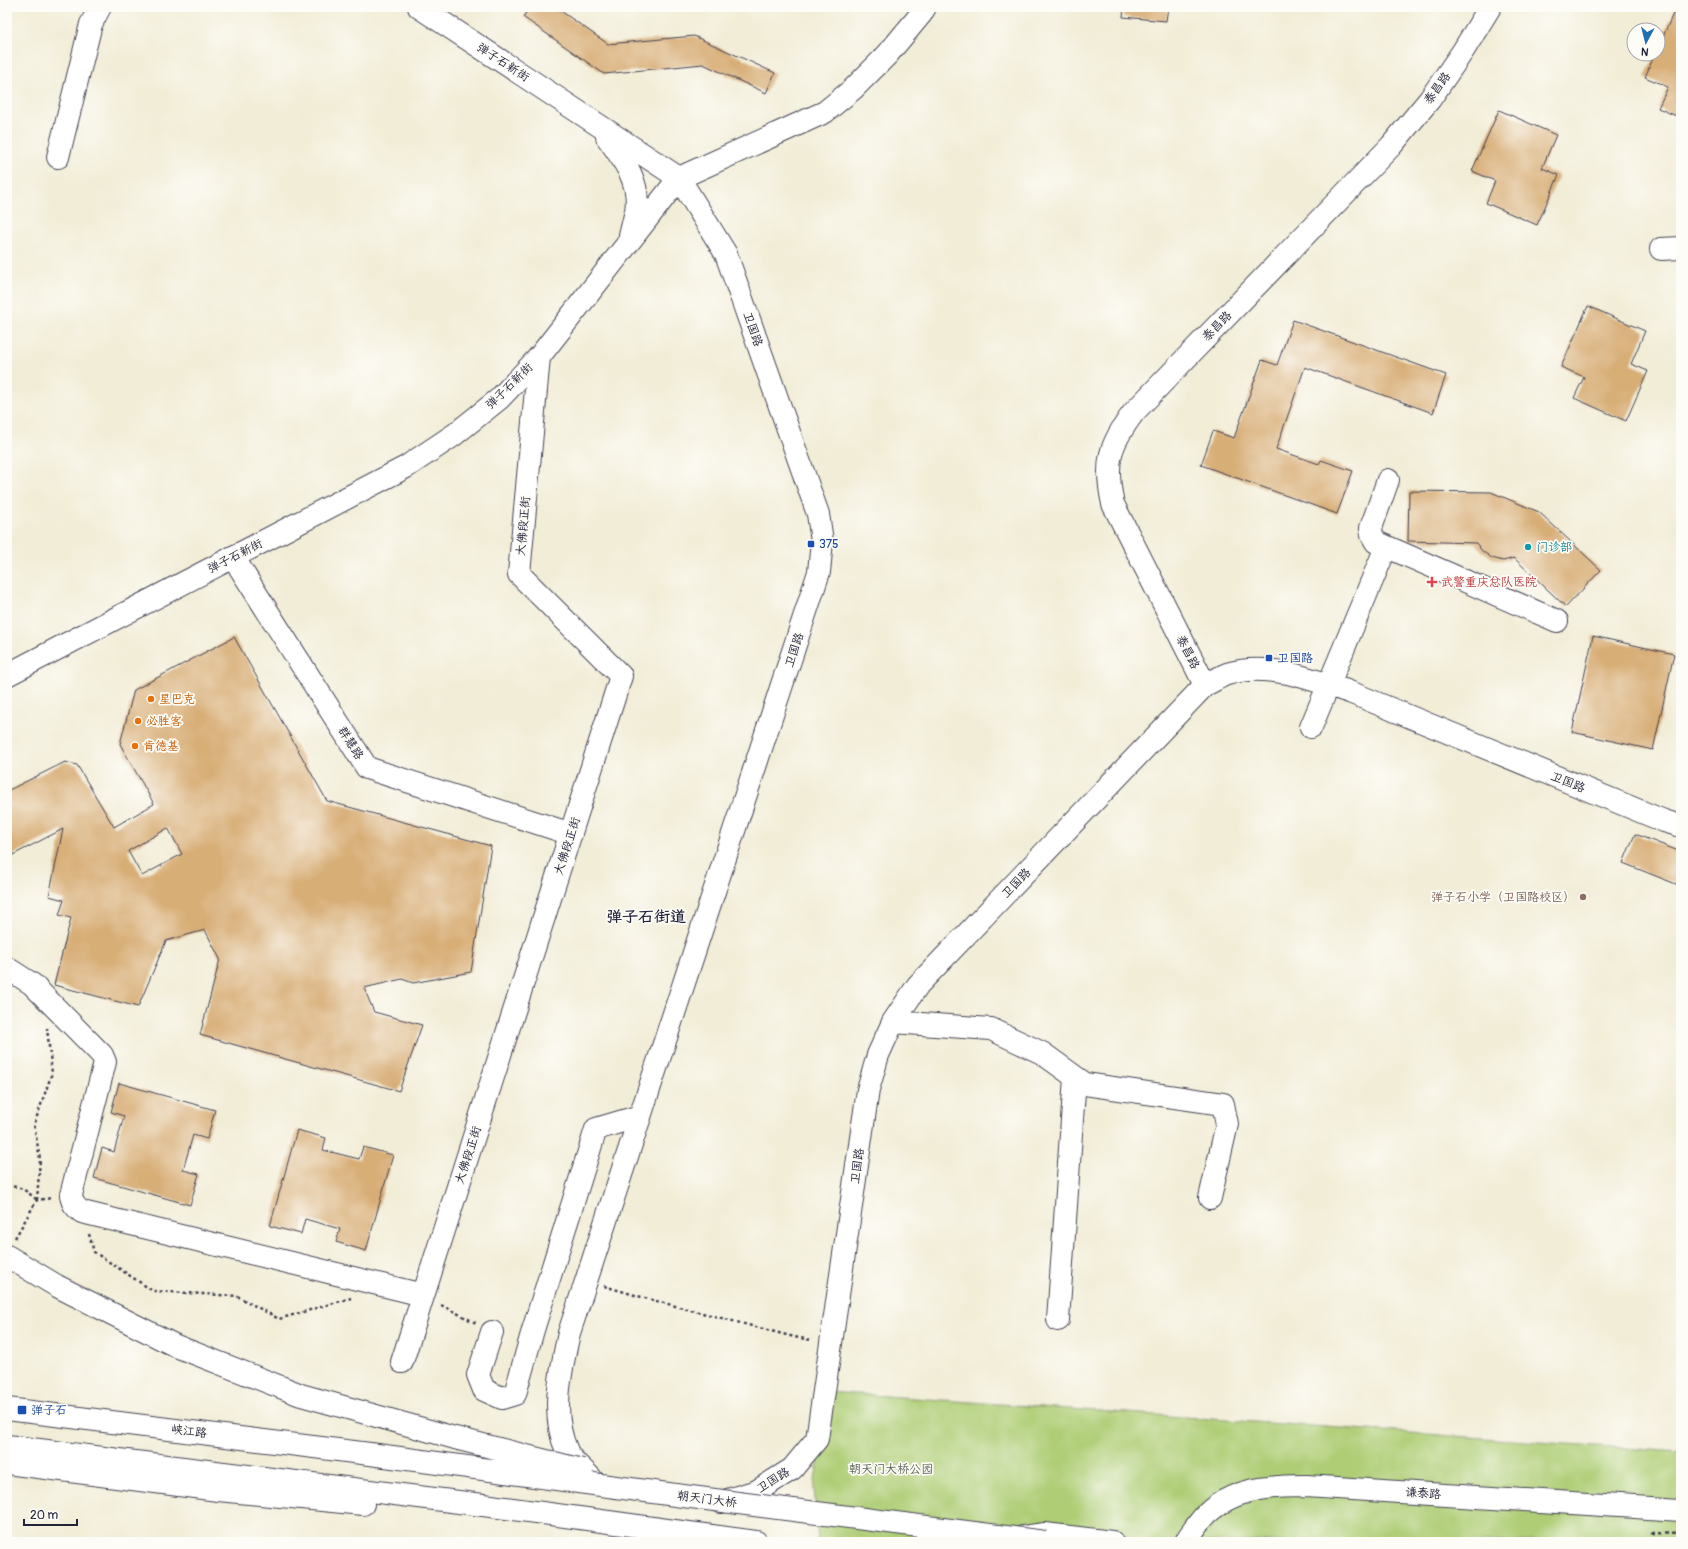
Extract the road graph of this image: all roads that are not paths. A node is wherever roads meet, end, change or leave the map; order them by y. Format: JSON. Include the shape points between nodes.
{"nodes":[{"id":1,"x":100,"y":7,"type":"edge"},
{"id":2,"x":419,"y":7,"type":"edge"},
{"id":3,"x":925,"y":7,"type":"edge"},
{"id":4,"x":1490,"y":7,"type":"edge"},
{"id":5,"x":599,"y":126,"type":"junction"},
{"id":6,"x":58,"y":157,"type":"dead end"},
{"id":7,"x":679,"y":178,"type":"junction"},
{"id":8,"x":628,"y":243,"type":"junction"},
{"id":9,"x":539,"y":357,"type":"junction"},
{"id":10,"x":1388,"y":480,"type":"dead end"},
{"id":11,"x":1386,"y":547,"type":"junction"},
{"id":12,"x":233,"y":557,"type":"junction"},
{"id":13,"x":1557,"y":621,"type":"dead end"},
{"id":14,"x":7,"y":674,"type":"edge"},
{"id":15,"x":1205,"y":685,"type":"junction"},
{"id":16,"x":1329,"y":685,"type":"junction"},
{"id":17,"x":1311,"y":727,"type":"dead end"},
{"id":18,"x":1681,"y":826,"type":"edge"},
{"id":19,"x":571,"y":834,"type":"junction"},
{"id":20,"x":7,"y":968,"type":"edge"},
{"id":21,"x":893,"y":1022,"type":"junction"},
{"id":22,"x":1075,"y":1078,"type":"junction"},
{"id":23,"x":640,"y":1116,"type":"junction"},
{"id":24,"x":1210,"y":1198,"type":"dead end"},
{"id":25,"x":11,"y":1247,"type":"edge"},
{"id":26,"x":423,"y":1295,"type":"junction"},
{"id":27,"x":1058,"y":1320,"type":"dead end"},
{"id":28,"x":492,"y":1332,"type":"road end"},
{"id":29,"x":402,"y":1362,"type":"dead end"},
{"id":30,"x":7,"y":1408,"type":"edge"},
{"id":31,"x":7,"y":1446,"type":"edge"},
{"id":32,"x":370,"y":1454,"type":"joint"},
{"id":33,"x":7,"y":1463,"type":"edge"},
{"id":34,"x":684,"y":1496,"type":"junction"},
{"id":35,"x":367,"y":1497,"type":"junction"},
{"id":36,"x":1681,"y":1510,"type":"edge"},
{"id":37,"x":1045,"y":1538,"type":"edge"},
{"id":38,"x":756,"y":1542,"type":"edge"},
{"id":39,"x":995,"y":1542,"type":"edge"},
{"id":40,"x":1112,"y":1542,"type":"edge"},
{"id":41,"x":1186,"y":1542,"type":"edge"}],
"edges":[{"from":1,"to":6,"type":"main road","via":[[91,24]]},
{"from":2,"to":5,"type":"main road","name":"弹子石新街"},
{"from":3,"to":7,"type":"main road","via":[[887,55],[853,89],[825,112]]},
{"from":4,"to":15,"type":"main road","name":"泰昌路","via":[[1430,99],[1390,146],[1134,412],[1122,428],[1114,446],[1108,465],[1113,504]]},
{"from":5,"to":7,"type":"main road","name":"弹子石新街"},
{"from":5,"to":8,"type":"main road","via":[[622,157],[631,173],[636,190],[636,210]]},
{"from":7,"to":8,"type":"main road","name":"弹子石新街"},
{"from":7,"to":23,"type":"main road","name":"卫国路","via":[[726,254],[818,514],[822,541],[819,572]]},
{"from":8,"to":9,"type":"main road","name":"弹子石新街"},
{"from":9,"to":12,"type":"main road","name":"弹子石新街","via":[[499,398],[454,435],[406,467]]},
{"from":9,"to":19,"type":"main road","name":"大佛段正街","via":[[519,574],[621,676]]},
{"from":10,"to":11,"type":"main road","via":[[1371,528],[1376,542]]},
{"from":11,"to":13,"type":"main road"},
{"from":11,"to":16,"type":"main road"},
{"from":12,"to":14,"type":"main road","name":"弹子石新街"},
{"from":12,"to":19,"type":"main road","name":"群慧路","via":[[367,768]]},
{"from":15,"to":16,"type":"main road","name":"卫国路","via":[[1227,674],[1251,670],[1278,672]]},
{"from":15,"to":21,"type":"main road","name":"卫国路","via":[[918,985]]},
{"from":16,"to":17,"type":"main road"},
{"from":16,"to":18,"type":"main road","name":"卫国路"},
{"from":19,"to":26,"type":"main road","name":"大佛段正街"},
{"from":20,"to":26,"type":"main road","via":[[32,984],[102,1055],[105,1062],[76,1204]]},
{"from":21,"to":22,"type":"main road","via":[[991,1029],[1042,1053]]},
{"from":21,"to":23,"type":"main road","name":"卫国路","via":[[878,1055],[868,1090],[817,1438],[792,1469],[756,1491],[716,1504],[642,1497],[594,1481],[567,1452],[561,1434],[558,1412],[561,1369],[569,1333]]},
{"from":22,"to":24,"type":"main road","via":[[1085,1084],[1223,1104],[1227,1124]]},
{"from":22,"to":27,"type":"main road"},
{"from":23,"to":28,"type":"main road","via":[[596,1129],[515,1394],[502,1398],[484,1390],[478,1375]]},
{"from":25,"to":34,"type":"main road","bridge":true,"via":[[57,1286],[176,1346],[301,1395],[455,1438]]},
{"from":26,"to":29,"type":"main road","name":"大佛段正街"},
{"from":30,"to":32,"type":"main road","name":"峡江路"},
{"from":31,"to":35,"type":"main road"},
{"from":32,"to":34,"type":"main road","name":"朝天门大桥","bridge":true},
{"from":33,"to":35,"type":"main road","via":[[218,1490]]},
{"from":34,"to":37,"type":"main road","name":"朝天门大桥","bridge":true},
{"from":35,"to":38,"type":"main road","via":[[491,1506]]},
{"from":36,"to":41,"type":"main road","name":"谦泰路","via":[[1275,1486],[1223,1501],[1203,1518]]},
{"from":37,"to":39,"type":"main road"},
{"from":37,"to":40,"type":"main road","name":"朝天门大桥"}]}
